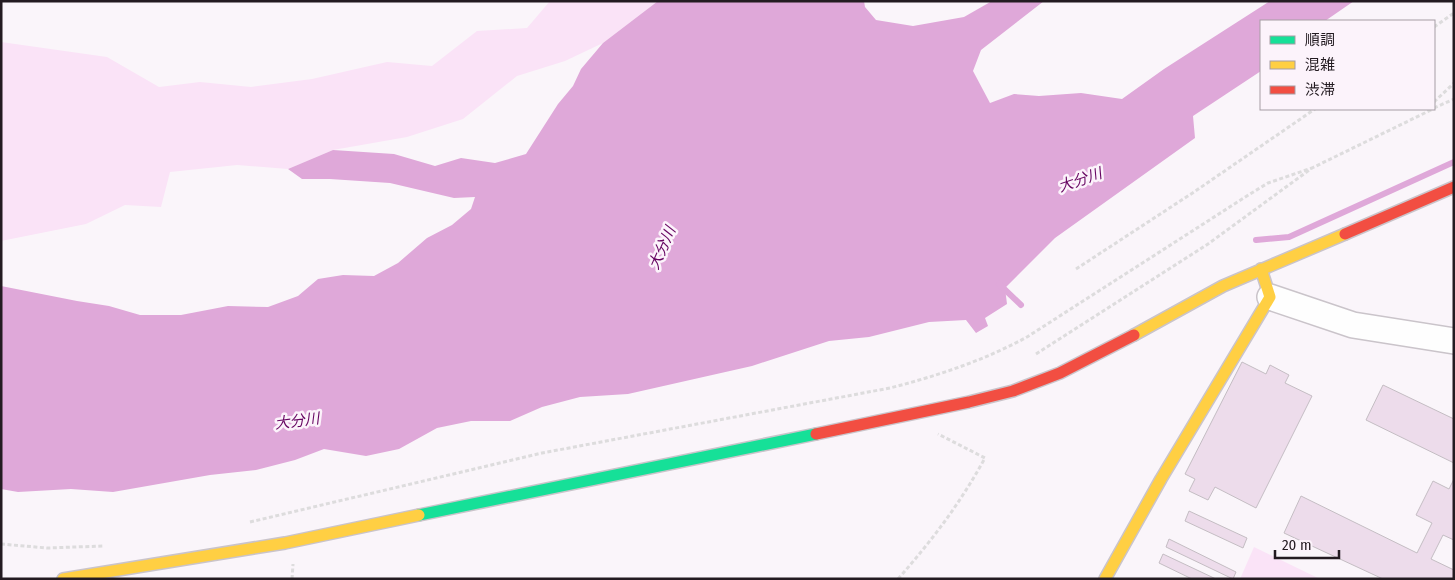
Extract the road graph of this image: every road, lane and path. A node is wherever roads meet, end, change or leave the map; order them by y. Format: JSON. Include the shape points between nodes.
{"nodes":[{"id":1,"x":1454,"y":13,"type":"edge"},
{"id":2,"x":1435,"y":26,"type":"edge"},
{"id":3,"x":1454,"y":83,"type":"edge"},
{"id":4,"x":1454,"y":99,"type":"edge"},
{"id":5,"x":1435,"y":101,"type":"edge"},
{"id":6,"x":1435,"y":108,"type":"edge"},
{"id":7,"x":1313,"y":110,"type":"edge"},
{"id":8,"x":1426,"y":110,"type":"edge"},
{"id":9,"x":1431,"y":110,"type":"edge"},
{"id":10,"x":1421,"y":115,"type":"junction"},
{"id":11,"x":1312,"y":168,"type":"junction"},
{"id":12,"x":1454,"y":187,"type":"edge"},
{"id":13,"x":1076,"y":269,"type":"dead end"},
{"id":14,"x":1260,"y":269,"type":"junction"},
{"id":15,"x":1270,"y":297,"type":"junction"},
{"id":16,"x":1454,"y":341,"type":"edge"},
{"id":17,"x":1031,"y":358,"type":"dead end"},
{"id":18,"x":930,"y":430,"type":"dead end"},
{"id":19,"x":246,"y":523,"type":"dead end"},
{"id":20,"x":1,"y":544,"type":"edge"},
{"id":21,"x":112,"y":545,"type":"dead end"},
{"id":22,"x":63,"y":579,"type":"edge"},
{"id":23,"x":898,"y":579,"type":"edge"},
{"id":24,"x":1105,"y":579,"type":"edge"}],
"edges":[{"from":1,"to":2,"type":"path"},
{"from":3,"to":5,"type":"path"},
{"from":4,"to":6,"type":"path"},
{"from":7,"to":13,"type":"path"},
{"from":8,"to":10,"type":"path"},
{"from":9,"to":10,"type":"path"},
{"from":10,"to":11,"type":"path"},
{"from":11,"to":17,"type":"path","via":[[1208,244]]},
{"from":11,"to":19,"type":"path","via":[[1268,183],[1021,341],[1000,352],[914,382],[542,454]]},
{"from":12,"to":14,"type":"street"},
{"from":14,"to":15,"type":"street"},
{"from":14,"to":22,"type":"street","via":[[1083,362],[1036,383],[991,397],[285,543]]},
{"from":15,"to":16,"type":"street","via":[[1353,325]]},
{"from":15,"to":24,"type":"street"},
{"from":18,"to":23,"type":"path","via":[[985,458],[960,502]]},
{"from":20,"to":21,"type":"path","via":[[47,548]]}]}
